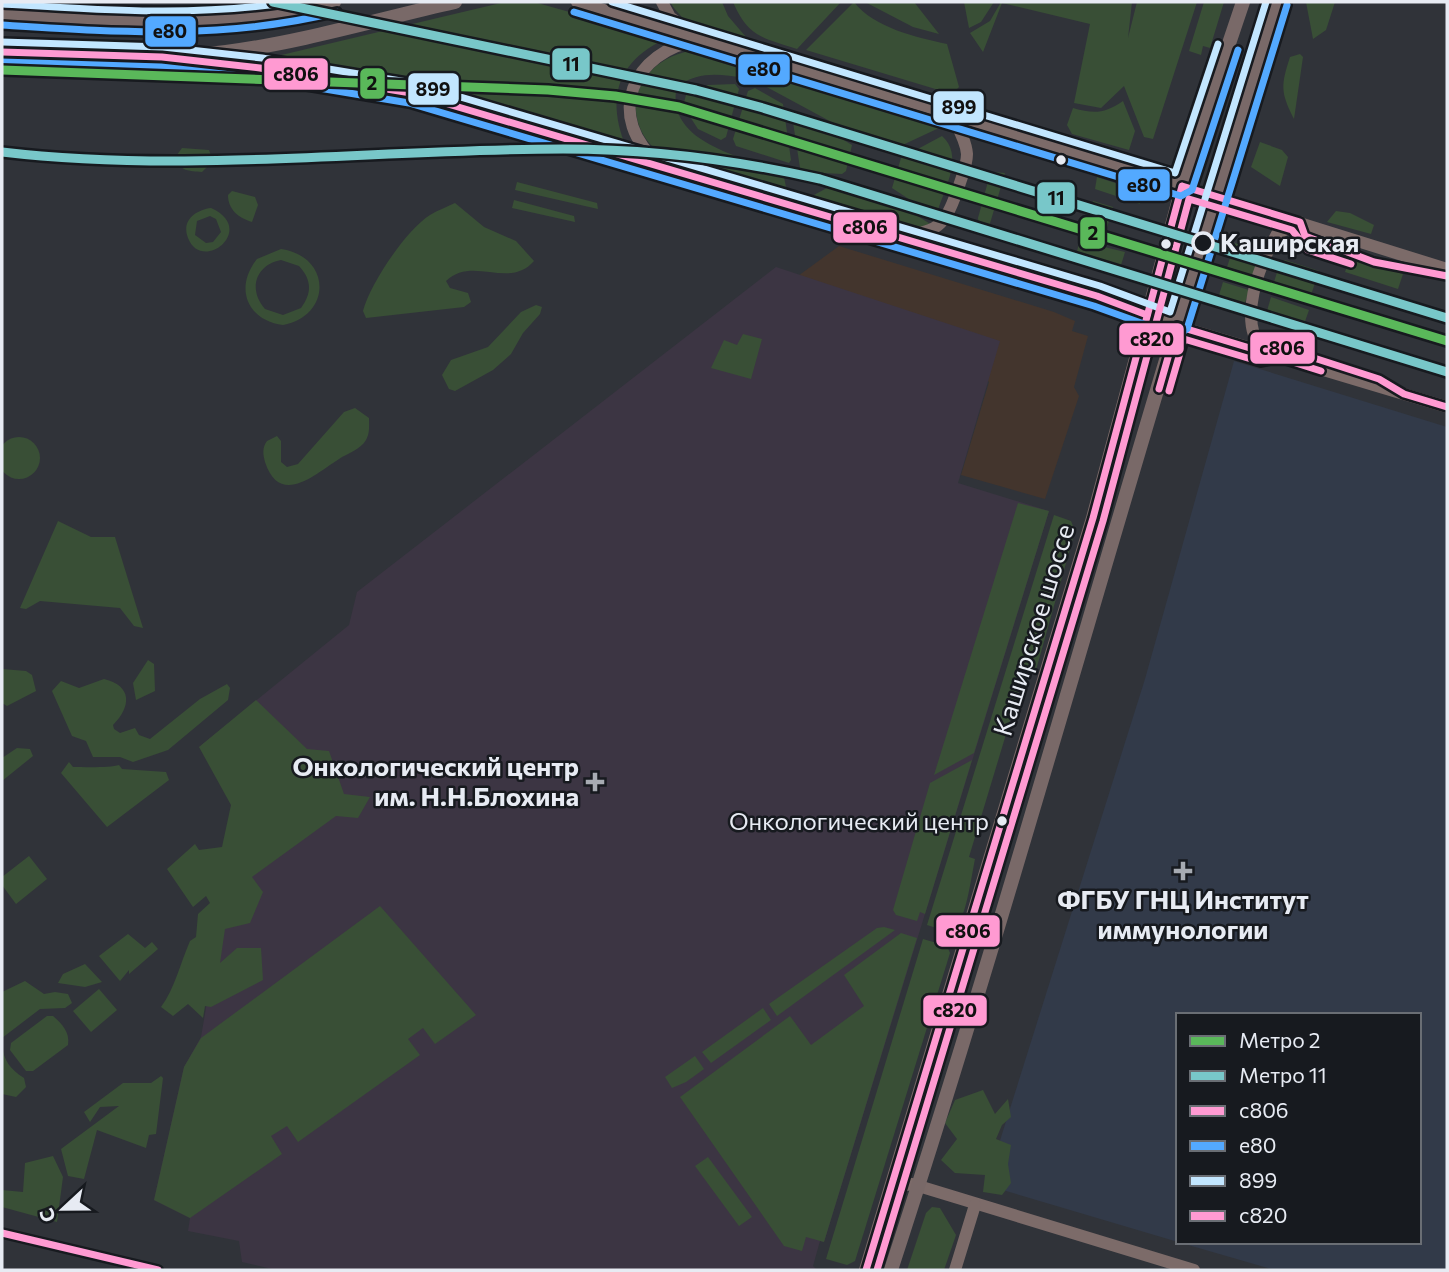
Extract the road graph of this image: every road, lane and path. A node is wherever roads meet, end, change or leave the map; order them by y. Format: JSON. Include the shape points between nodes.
{"nodes":[{"id":1,"x":334,"y":2,"type":"edge"},
{"id":2,"x":455,"y":2,"type":"edge"},
{"id":3,"x":577,"y":2,"type":"edge"},
{"id":4,"x":662,"y":2,"type":"edge"},
{"id":5,"x":1243,"y":2,"type":"edge"},
{"id":6,"x":1278,"y":2,"type":"edge"},
{"id":7,"x":2,"y":14,"type":"edge"},
{"id":8,"x":705,"y":40,"type":"junction"},
{"id":9,"x":2,"y":52,"type":"edge"},
{"id":10,"x":162,"y":57,"type":"junction"},
{"id":11,"x":951,"y":114,"type":"junction"},
{"id":12,"x":666,"y":169,"type":"junction"},
{"id":13,"x":1182,"y":186,"type":"junction"},
{"id":14,"x":1214,"y":196,"type":"junction"},
{"id":15,"x":1300,"y":222,"type":"junction"},
{"id":16,"x":886,"y":234,"type":"junction"},
{"id":17,"x":1447,"y":269,"type":"edge"},
{"id":18,"x":1147,"y":315,"type":"junction"},
{"id":19,"x":1177,"y":326,"type":"junction"},
{"id":20,"x":1263,"y":352,"type":"junction"},
{"id":21,"x":1447,"y":407,"type":"edge"},
{"id":22,"x":918,"y":1186,"type":"junction"},
{"id":23,"x":887,"y":1201,"type":"junction"},
{"id":24,"x":975,"y":1205,"type":"junction"},
{"id":25,"x":2,"y":1233,"type":"edge"},
{"id":26,"x":158,"y":1270,"type":"edge"},
{"id":27,"x":866,"y":1270,"type":"edge"},
{"id":28,"x":891,"y":1270,"type":"edge"},
{"id":29,"x":955,"y":1270,"type":"edge"},
{"id":30,"x":1194,"y":1270,"type":"edge"}],
"edges":[{"from":1,"to":7,"type":"main road","via":[[266,17],[208,21],[124,22]]},
{"from":2,"to":10,"type":"main road","via":[[275,44]]},
{"from":3,"to":8,"type":"main road"},
{"from":4,"to":8,"type":"main road","via":[[679,26]]},
{"from":5,"to":13,"type":"main road","name":"Каширское шоссе"},
{"from":6,"to":14,"type":"main road","name":"Каширское шоссе"},
{"from":8,"to":11,"type":"main road"},
{"from":8,"to":12,"type":"main road","via":[[657,55],[640,72],[632,91],[636,136],[645,152]]},
{"from":9,"to":10,"type":"main road"},
{"from":10,"to":12,"type":"main road","via":[[411,93]]},
{"from":11,"to":13,"type":"main road"},
{"from":11,"to":16,"type":"main road","via":[[967,158],[949,211],[941,224],[922,235]]},
{"from":12,"to":16,"type":"main road"},
{"from":13,"to":14,"type":"main road"},
{"from":13,"to":18,"type":"main road","name":"Каширское шоссе"},
{"from":14,"to":15,"type":"main road"},
{"from":14,"to":19,"type":"main road","name":"Каширское шоссе"},
{"from":15,"to":17,"type":"main road"},
{"from":15,"to":20,"type":"main road","via":[[1277,234],[1258,285],[1251,329]]},
{"from":16,"to":18,"type":"main road"},
{"from":18,"to":19,"type":"main road"},
{"from":18,"to":23,"type":"main road","name":"Каширское шоссе","via":[[1093,518]]},
{"from":19,"to":20,"type":"main road"},
{"from":19,"to":22,"type":"main road","name":"Каширское шоссе"},
{"from":20,"to":21,"type":"main road"},
{"from":22,"to":23,"type":"main road","via":[[900,1186]]},
{"from":22,"to":24,"type":"main road"},
{"from":22,"to":28,"type":"main road","name":"Каширское шоссе"},
{"from":23,"to":27,"type":"main road","name":"Каширское шоссе"},
{"from":24,"to":29,"type":"main road"},
{"from":24,"to":30,"type":"main road"},
{"from":25,"to":26,"type":"street"}]}
